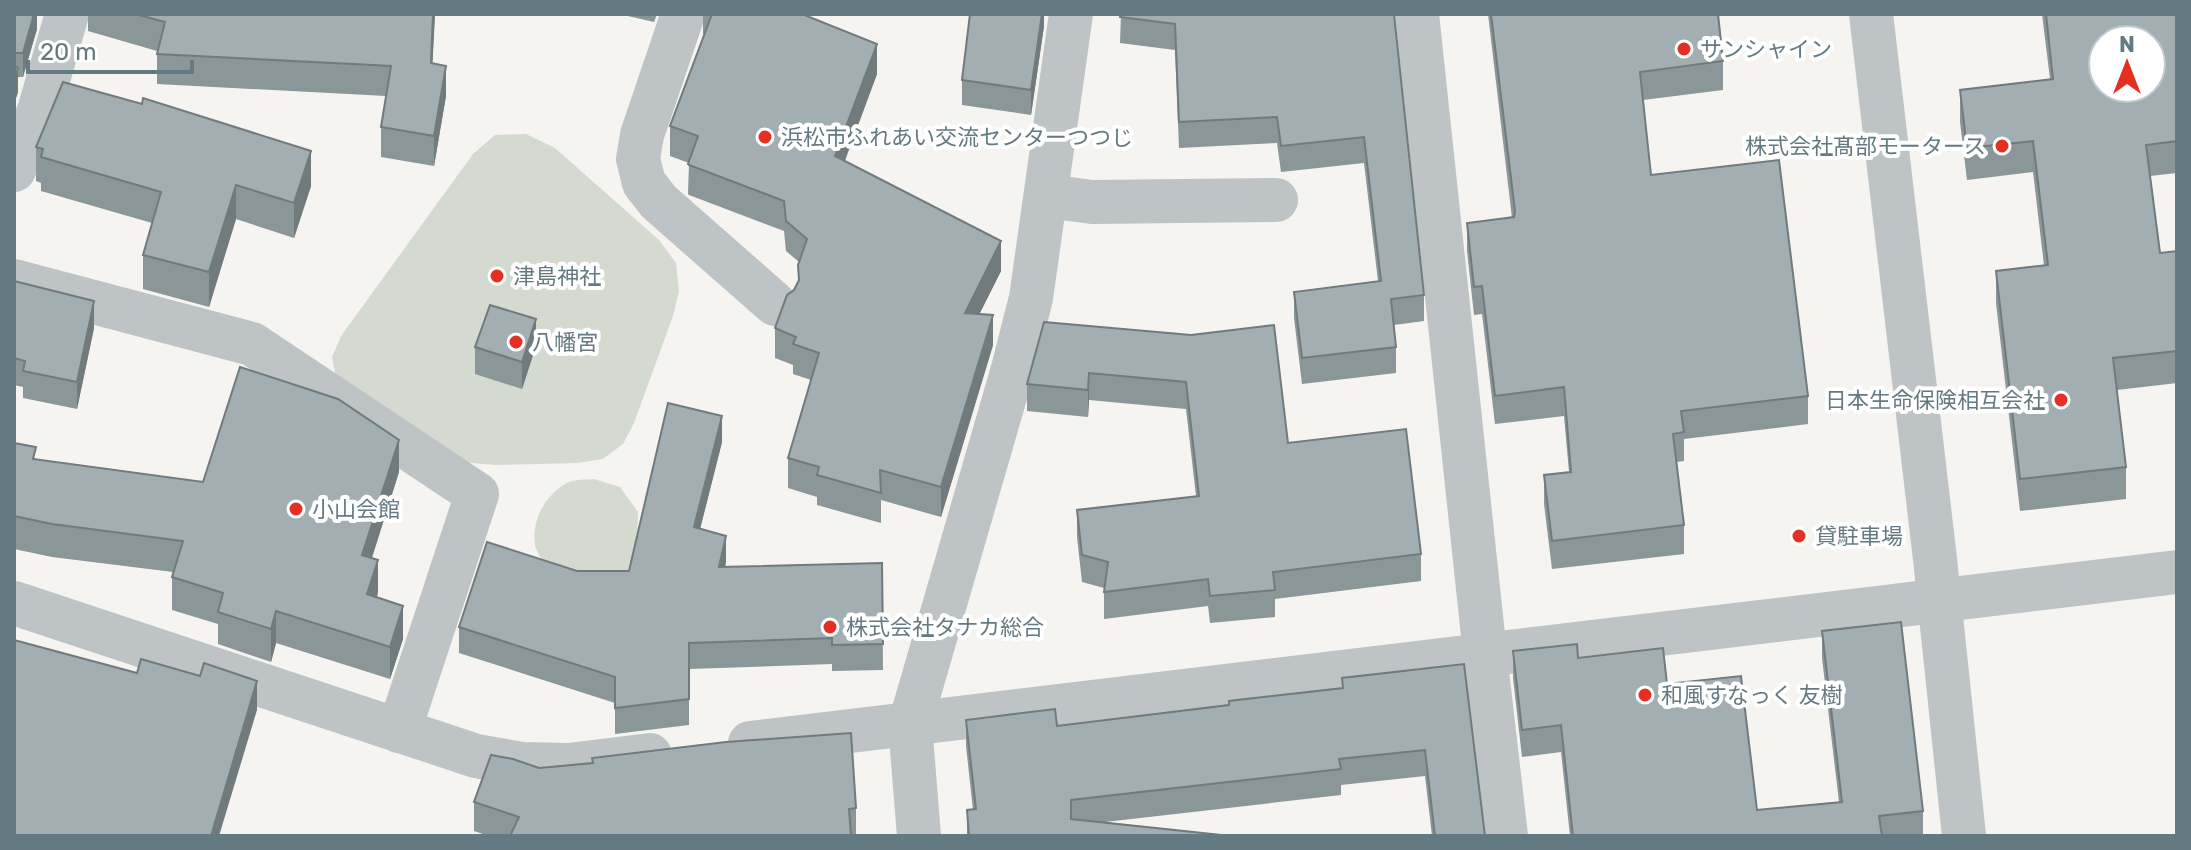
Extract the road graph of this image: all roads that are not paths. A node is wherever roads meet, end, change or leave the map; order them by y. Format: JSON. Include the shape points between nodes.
{"nodes":[{"id":1,"x":67,"y":14,"type":"edge"},
{"id":2,"x":683,"y":14,"type":"edge"},
{"id":3,"x":1071,"y":14,"type":"edge"},
{"id":4,"x":1417,"y":14,"type":"edge"},
{"id":5,"x":1871,"y":14,"type":"edge"},
{"id":6,"x":14,"y":170,"type":"edge"},
{"id":7,"x":1047,"y":196,"type":"junction"},
{"id":8,"x":1276,"y":200,"type":"dead end"},
{"id":9,"x":14,"y":281,"type":"edge"},
{"id":10,"x":775,"y":304,"type":"dead end"},
{"id":11,"x":2177,"y":572,"type":"edge"},
{"id":12,"x":1940,"y":600,"type":"junction"},
{"id":13,"x":14,"y":603,"type":"edge"},
{"id":14,"x":1485,"y":654,"type":"junction"},
{"id":15,"x":910,"y":724,"type":"junction"},
{"id":16,"x":399,"y":731,"type":"junction"},
{"id":17,"x":919,"y":836,"type":"edge"},
{"id":18,"x":1506,"y":836,"type":"edge"},
{"id":19,"x":1964,"y":836,"type":"edge"}],
"edges":[{"from":1,"to":6,"type":"street","via":[[39,111]]},
{"from":2,"to":10,"type":"street","via":[[642,135],[638,159],[644,183]]},
{"from":3,"to":7,"type":"street"},
{"from":4,"to":14,"type":"street"},
{"from":5,"to":12,"type":"street"},
{"from":7,"to":8,"type":"street","via":[[1092,202]]},
{"from":7,"to":15,"type":"street","via":[[1020,341]]},
{"from":9,"to":16,"type":"street","via":[[252,344],[477,494]]},
{"from":11,"to":12,"type":"street"},
{"from":12,"to":14,"type":"street"},
{"from":12,"to":19,"type":"street"},
{"from":13,"to":16,"type":"street"},
{"from":14,"to":15,"type":"street"},
{"from":14,"to":18,"type":"street"},
{"from":15,"to":16,"type":"street","via":[[569,765],[476,756]]},
{"from":15,"to":17,"type":"street"}]}
